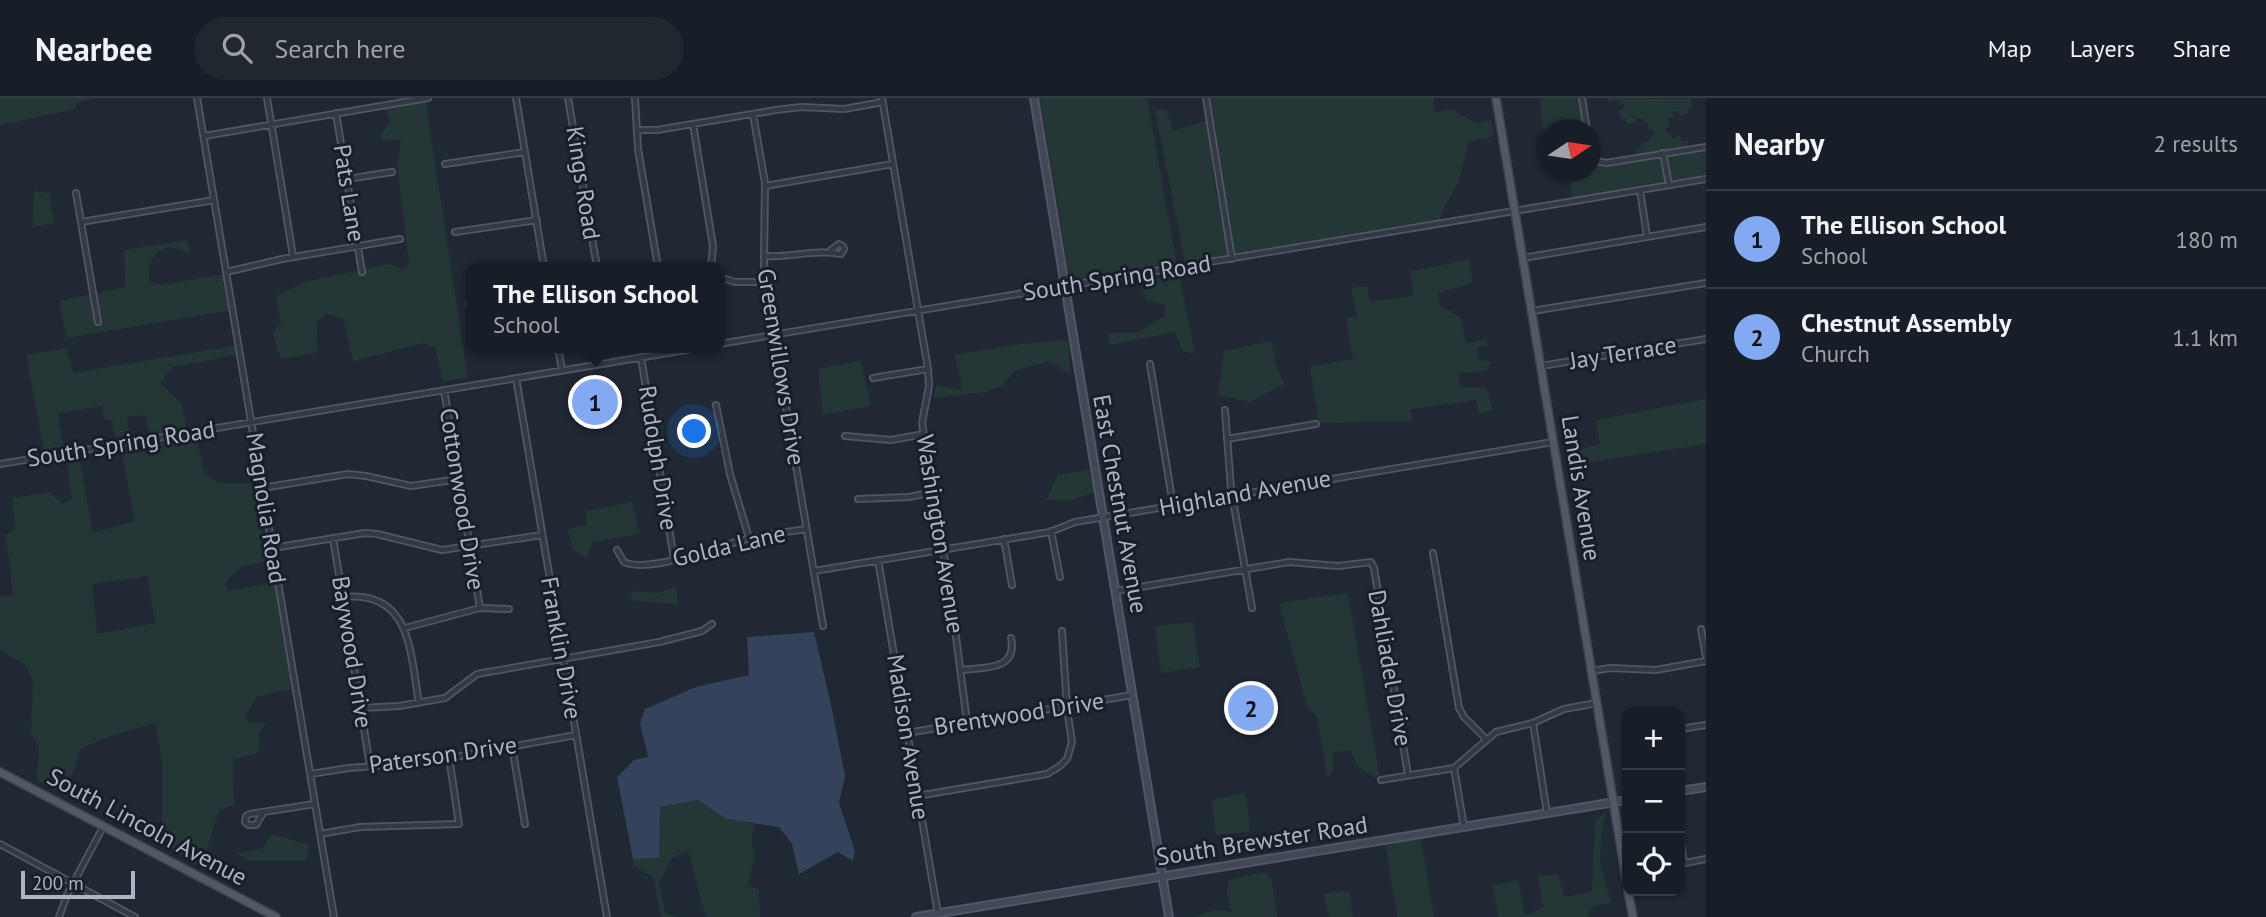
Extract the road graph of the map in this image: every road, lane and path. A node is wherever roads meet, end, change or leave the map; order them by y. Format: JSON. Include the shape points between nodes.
{"nodes":[{"id":1,"x":197,"y":98,"type":"edge"},
{"id":2,"x":267,"y":98,"type":"edge"},
{"id":3,"x":426,"y":98,"type":"edge"},
{"id":4,"x":516,"y":98,"type":"edge"},
{"id":5,"x":569,"y":98,"type":"edge"},
{"id":6,"x":635,"y":98,"type":"edge"},
{"id":7,"x":1034,"y":98,"type":"edge"},
{"id":8,"x":1206,"y":98,"type":"edge"},
{"id":9,"x":1496,"y":98,"type":"edge"},
{"id":10,"x":1582,"y":98,"type":"edge"},
{"id":11,"x":882,"y":100,"type":"edge"},
{"id":12,"x":336,"y":113,"type":"junction"},
{"id":13,"x":753,"y":114,"type":"junction"},
{"id":14,"x":1585,"y":119,"type":"edge"},
{"id":15,"x":271,"y":124,"type":"junction"},
{"id":16,"x":693,"y":124,"type":"junction"},
{"id":17,"x":637,"y":130,"type":"junction"},
{"id":18,"x":204,"y":136,"type":"junction"},
{"id":19,"x":1706,"y":147,"type":"edge"},
{"id":20,"x":525,"y":152,"type":"junction"},
{"id":21,"x":1663,"y":153,"type":"junction"},
{"id":22,"x":1601,"y":162,"type":"edge"},
{"id":23,"x":445,"y":164,"type":"dead end"},
{"id":24,"x":893,"y":164,"type":"junction"},
{"id":25,"x":392,"y":172,"type":"dead end"},
{"id":26,"x":347,"y":179,"type":"junction"},
{"id":27,"x":1706,"y":179,"type":"edge"},
{"id":28,"x":765,"y":186,"type":"junction"},
{"id":29,"x":1669,"y":186,"type":"junction"},
{"id":30,"x":1640,"y":190,"type":"junction"},
{"id":31,"x":76,"y":192,"type":"dead end"},
{"id":32,"x":215,"y":200,"type":"junction"},
{"id":33,"x":1515,"y":212,"type":"junction"},
{"id":34,"x":537,"y":220,"type":"junction"},
{"id":35,"x":81,"y":222,"type":"junction"},
{"id":36,"x":1706,"y":228,"type":"edge"},
{"id":37,"x":455,"y":232,"type":"dead end"},
{"id":38,"x":1647,"y":237,"type":"junction"},
{"id":39,"x":400,"y":239,"type":"dead end"},
{"id":40,"x":358,"y":246,"type":"junction"},
{"id":41,"x":831,"y":250,"type":"dead end"},
{"id":42,"x":293,"y":256,"type":"junction"},
{"id":43,"x":764,"y":256,"type":"junction"},
{"id":44,"x":1232,"y":258,"type":"junction"},
{"id":45,"x":1523,"y":258,"type":"junction"},
{"id":46,"x":543,"y":262,"type":"edge"},
{"id":47,"x":596,"y":262,"type":"edge"},
{"id":48,"x":657,"y":262,"type":"edge"},
{"id":49,"x":711,"y":262,"type":"edge"},
{"id":50,"x":226,"y":272,"type":"junction"},
{"id":51,"x":362,"y":272,"type":"dead end"},
{"id":52,"x":725,"y":279,"type":"edge"},
{"id":53,"x":765,"y":282,"type":"junction"},
{"id":54,"x":1706,"y":283,"type":"edge"},
{"id":55,"x":1064,"y":287,"type":"junction"},
{"id":56,"x":918,"y":311,"type":"junction"},
{"id":57,"x":1532,"y":312,"type":"junction"},
{"id":58,"x":98,"y":322,"type":"dead end"},
{"id":59,"x":774,"y":335,"type":"junction"},
{"id":60,"x":1706,"y":339,"type":"edge"},
{"id":61,"x":725,"y":343,"type":"edge"},
{"id":62,"x":559,"y":353,"type":"edge"},
{"id":63,"x":666,"y":353,"type":"edge"},
{"id":64,"x":641,"y":357,"type":"junction"},
{"id":65,"x":1150,"y":364,"type":"dead end"},
{"id":66,"x":1541,"y":366,"type":"junction"},
{"id":67,"x":928,"y":369,"type":"junction"},
{"id":68,"x":562,"y":370,"type":"junction"},
{"id":69,"x":516,"y":378,"type":"junction"},
{"id":70,"x":873,"y":378,"type":"dead end"},
{"id":71,"x":444,"y":390,"type":"junction"},
{"id":72,"x":716,"y":405,"type":"dead end"},
{"id":73,"x":1225,"y":410,"type":"dead end"},
{"id":74,"x":251,"y":422,"type":"junction"},
{"id":75,"x":1316,"y":424,"type":"dead end"},
{"id":76,"x":923,"y":434,"type":"junction"},
{"id":77,"x":845,"y":436,"type":"dead end"},
{"id":78,"x":1227,"y":439,"type":"junction"},
{"id":79,"x":1553,"y":442,"type":"junction"},
{"id":80,"x":0,"y":464,"type":"edge"},
{"id":81,"x":459,"y":479,"type":"junction"},
{"id":82,"x":262,"y":488,"type":"junction"},
{"id":83,"x":933,"y":492,"type":"junction"},
{"id":84,"x":1232,"y":495,"type":"junction"},
{"id":85,"x":858,"y":499,"type":"dead end"},
{"id":86,"x":1174,"y":505,"type":"junction"},
{"id":87,"x":1102,"y":517,"type":"junction"},
{"id":88,"x":806,"y":528,"type":"junction"},
{"id":89,"x":1051,"y":531,"type":"junction"},
{"id":90,"x":542,"y":535,"type":"junction"},
{"id":91,"x":333,"y":538,"type":"junction"},
{"id":92,"x":749,"y":538,"type":"junction"},
{"id":93,"x":1004,"y":539,"type":"junction"},
{"id":94,"x":470,"y":547,"type":"junction"},
{"id":95,"x":272,"y":548,"type":"junction"},
{"id":96,"x":943,"y":549,"type":"junction"},
{"id":97,"x":617,"y":550,"type":"dead end"},
{"id":98,"x":1433,"y":553,"type":"dead end"},
{"id":99,"x":674,"y":559,"type":"junction"},
{"id":100,"x":878,"y":560,"type":"junction"},
{"id":101,"x":1245,"y":569,"type":"junction"},
{"id":102,"x":814,"y":570,"type":"junction"},
{"id":103,"x":1060,"y":577,"type":"dead end"},
{"id":104,"x":1012,"y":585,"type":"dead end"},
{"id":105,"x":1115,"y":591,"type":"junction"},
{"id":106,"x":343,"y":597,"type":"junction"},
{"id":107,"x":480,"y":608,"type":"junction"},
{"id":108,"x":1252,"y":608,"type":"dead end"},
{"id":109,"x":509,"y":609,"type":"dead end"},
{"id":110,"x":712,"y":624,"type":"dead end"},
{"id":111,"x":823,"y":626,"type":"dead end"},
{"id":112,"x":405,"y":628,"type":"junction"},
{"id":113,"x":1701,"y":629,"type":"dead end"},
{"id":114,"x":1062,"y":631,"type":"dead end"},
{"id":115,"x":1011,"y":638,"type":"dead end"},
{"id":116,"x":1706,"y":659,"type":"edge"},
{"id":117,"x":563,"y":660,"type":"junction"},
{"id":118,"x":961,"y":670,"type":"junction"},
{"id":119,"x":1592,"y":671,"type":"junction"},
{"id":120,"x":1132,"y":695,"type":"junction"},
{"id":121,"x":419,"y":703,"type":"junction"},
{"id":122,"x":1597,"y":703,"type":"junction"},
{"id":123,"x":1067,"y":706,"type":"junction"},
{"id":124,"x":361,"y":708,"type":"junction"},
{"id":125,"x":967,"y":723,"type":"junction"},
{"id":126,"x":1533,"y":723,"type":"junction"},
{"id":127,"x":1706,"y":725,"type":"edge"},
{"id":128,"x":1685,"y":729,"type":"edge"},
{"id":129,"x":907,"y":733,"type":"junction"},
{"id":130,"x":576,"y":735,"type":"junction"},
{"id":131,"x":1486,"y":739,"type":"junction"},
{"id":132,"x":512,"y":746,"type":"junction"},
{"id":133,"x":449,"y":757,"type":"junction"},
{"id":134,"x":370,"y":766,"type":"junction"},
{"id":135,"x":1454,"y":768,"type":"junction"},
{"id":136,"x":0,"y":772,"type":"edge"},
{"id":137,"x":310,"y":774,"type":"junction"},
{"id":138,"x":1408,"y":775,"type":"junction"},
{"id":139,"x":1381,"y":780,"type":"dead end"},
{"id":140,"x":1706,"y":787,"type":"edge"},
{"id":141,"x":1685,"y":790,"type":"edge"},
{"id":142,"x":918,"y":796,"type":"junction"},
{"id":143,"x":1622,"y":801,"type":"edge"},
{"id":144,"x":1613,"y":802,"type":"junction"},
{"id":145,"x":315,"y":804,"type":"junction"},
{"id":146,"x":263,"y":813,"type":"dead end"},
{"id":147,"x":1547,"y":813,"type":"junction"},
{"id":148,"x":526,"y":824,"type":"dead end"},
{"id":149,"x":104,"y":826,"type":"junction"},
{"id":150,"x":1464,"y":827,"type":"junction"},
{"id":151,"x":320,"y":834,"type":"junction"},
{"id":152,"x":0,"y":844,"type":"edge"},
{"id":153,"x":1622,"y":851,"type":"edge"},
{"id":154,"x":1706,"y":859,"type":"edge"},
{"id":155,"x":1685,"y":862,"type":"edge"},
{"id":156,"x":1162,"y":877,"type":"junction"},
{"id":157,"x":73,"y":884,"type":"junction"},
{"id":158,"x":1629,"y":896,"type":"edge"},
{"id":159,"x":937,"y":914,"type":"junction"},
{"id":160,"x":125,"y":915,"type":"edge"},
{"id":161,"x":59,"y":917,"type":"edge"},
{"id":162,"x":135,"y":917,"type":"edge"},
{"id":163,"x":276,"y":917,"type":"edge"},
{"id":164,"x":334,"y":917,"type":"edge"},
{"id":165,"x":607,"y":917,"type":"edge"},
{"id":166,"x":916,"y":917,"type":"edge"},
{"id":167,"x":1169,"y":917,"type":"edge"},
{"id":168,"x":1633,"y":917,"type":"edge"}],
"edges":[{"from":1,"to":18,"type":"street","name":"Magnolia Road"},
{"from":2,"to":15,"type":"street"},
{"from":3,"to":12,"type":"street"},
{"from":4,"to":20,"type":"street"},
{"from":5,"to":47,"type":"street","name":"Kings Road"},
{"from":6,"to":17,"type":"street"},
{"from":7,"to":55,"type":"street","name":"East Chestnut Avenue"},
{"from":8,"to":44,"type":"street"},
{"from":9,"to":33,"type":"main road","name":"Landis Avenue"},
{"from":10,"to":14,"type":"street"},
{"from":11,"to":13,"type":"street","via":[[844,109],[800,107]]},
{"from":11,"to":24,"type":"street","name":"Washington Avenue"},
{"from":12,"to":15,"type":"street"},
{"from":12,"to":26,"type":"street","name":"Pats Lane"},
{"from":13,"to":16,"type":"street"},
{"from":13,"to":28,"type":"street","name":"Greenwillows Drive"},
{"from":15,"to":18,"type":"street"},
{"from":15,"to":42,"type":"street"},
{"from":16,"to":17,"type":"street"},
{"from":16,"to":49,"type":"street","via":[[713,246]]},
{"from":17,"to":48,"type":"street"},
{"from":18,"to":32,"type":"street","name":"Magnolia Road"},
{"from":19,"to":21,"type":"street"},
{"from":20,"to":23,"type":"street"},
{"from":20,"to":34,"type":"street"},
{"from":21,"to":22,"type":"street"},
{"from":21,"to":29,"type":"street"},
{"from":24,"to":28,"type":"street"},
{"from":24,"to":56,"type":"street","name":"Washington Avenue"},
{"from":25,"to":26,"type":"street"},
{"from":26,"to":40,"type":"street","name":"Pats Lane"},
{"from":27,"to":29,"type":"street","name":"South Spring Road"},
{"from":28,"to":43,"type":"street","name":"Greenwillows Drive"},
{"from":29,"to":30,"type":"street","name":"South Spring Road"},
{"from":30,"to":33,"type":"street","name":"South Spring Road"},
{"from":30,"to":38,"type":"street"},
{"from":31,"to":35,"type":"street"},
{"from":32,"to":35,"type":"street"},
{"from":32,"to":50,"type":"street","name":"Magnolia Road"},
{"from":33,"to":44,"type":"street","name":"South Spring Road"},
{"from":33,"to":45,"type":"main road","name":"Landis Avenue"},
{"from":34,"to":37,"type":"street"},
{"from":34,"to":46,"type":"street"},
{"from":35,"to":58,"type":"street"},
{"from":36,"to":38,"type":"street"},
{"from":38,"to":45,"type":"street"},
{"from":39,"to":40,"type":"street"},
{"from":40,"to":42,"type":"street"},
{"from":40,"to":51,"type":"street","name":"Pats Lane"},
{"from":41,"to":43,"type":"street","via":[[837,244],[844,247],[841,254]]},
{"from":42,"to":50,"type":"street"},
{"from":43,"to":53,"type":"street","name":"Greenwillows Drive"},
{"from":44,"to":55,"type":"street","name":"South Spring Road"},
{"from":45,"to":57,"type":"main road","name":"Landis Avenue"},
{"from":50,"to":74,"type":"street","name":"Magnolia Road"},
{"from":52,"to":53,"type":"street"},
{"from":53,"to":59,"type":"street","name":"Greenwillows Drive"},
{"from":54,"to":57,"type":"street"},
{"from":55,"to":56,"type":"street","name":"South Spring Road"},
{"from":55,"to":87,"type":"street","name":"East Chestnut Avenue"},
{"from":56,"to":59,"type":"street","name":"South Spring Road"},
{"from":56,"to":67,"type":"street","name":"Washington Avenue"},
{"from":57,"to":66,"type":"main road","name":"Landis Avenue"},
{"from":59,"to":61,"type":"street","name":"South Spring Road"},
{"from":59,"to":88,"type":"street","name":"Greenwillows Drive"},
{"from":60,"to":66,"type":"street","name":"Jay Terrace"},
{"from":62,"to":68,"type":"street"},
{"from":63,"to":64,"type":"street","name":"South Spring Road"},
{"from":64,"to":68,"type":"street","name":"South Spring Road"},
{"from":64,"to":99,"type":"street","name":"Rudolph Drive"},
{"from":65,"to":86,"type":"street"},
{"from":66,"to":79,"type":"main road","name":"Landis Avenue"},
{"from":67,"to":70,"type":"street"},
{"from":67,"to":76,"type":"street","name":"Washington Avenue"},
{"from":68,"to":69,"type":"street","name":"South Spring Road"},
{"from":69,"to":71,"type":"street","name":"South Spring Road"},
{"from":69,"to":90,"type":"street","name":"Franklin Drive"},
{"from":71,"to":74,"type":"street","name":"South Spring Road"},
{"from":71,"to":81,"type":"street","name":"Cottonwood Drive"},
{"from":72,"to":92,"type":"street"},
{"from":73,"to":78,"type":"street"},
{"from":74,"to":80,"type":"street","name":"South Spring Road"},
{"from":74,"to":82,"type":"street","name":"Magnolia Road"},
{"from":75,"to":78,"type":"street"},
{"from":76,"to":77,"type":"street","via":[[891,440]]},
{"from":76,"to":83,"type":"street","name":"Washington Avenue"},
{"from":78,"to":84,"type":"street"},
{"from":79,"to":84,"type":"street","name":"Highland Avenue"},
{"from":79,"to":119,"type":"main road","name":"Landis Avenue"},
{"from":81,"to":82,"type":"street","via":[[411,486],[348,474]]},
{"from":81,"to":94,"type":"street","name":"Cottonwood Drive"},
{"from":82,"to":95,"type":"street","name":"Magnolia Road"},
{"from":83,"to":85,"type":"street"},
{"from":83,"to":96,"type":"street","name":"Washington Avenue"},
{"from":84,"to":86,"type":"street","name":"Highland Avenue"},
{"from":84,"to":101,"type":"street"},
{"from":86,"to":87,"type":"street","name":"Highland Avenue"},
{"from":87,"to":89,"type":"street","name":"Highland Avenue"},
{"from":87,"to":105,"type":"street","name":"East Chestnut Avenue"},
{"from":88,"to":92,"type":"street","name":"Golda Lane"},
{"from":88,"to":102,"type":"street","name":"Greenwillows Drive"},
{"from":89,"to":93,"type":"street","name":"Highland Avenue"},
{"from":89,"to":103,"type":"street"},
{"from":90,"to":94,"type":"street"},
{"from":90,"to":117,"type":"street","name":"Franklin Drive"},
{"from":91,"to":94,"type":"street","via":[[365,533],[438,550]]},
{"from":91,"to":95,"type":"street"},
{"from":91,"to":106,"type":"street","name":"Baywood Drive"},
{"from":92,"to":99,"type":"street","name":"Golda Lane"},
{"from":93,"to":96,"type":"street","name":"Highland Avenue"},
{"from":93,"to":104,"type":"street"},
{"from":94,"to":107,"type":"street","name":"Cottonwood Drive"},
{"from":95,"to":137,"type":"street","name":"Magnolia Road"},
{"from":96,"to":100,"type":"street","name":"Highland Avenue"},
{"from":96,"to":118,"type":"street","name":"Washington Avenue"},
{"from":97,"to":99,"type":"street","name":"Golda Lane","via":[[620,559],[633,565]]},
{"from":98,"to":131,"type":"street","via":[[1459,708]]},
{"from":100,"to":102,"type":"street","name":"Highland Avenue"},
{"from":100,"to":129,"type":"street","name":"Madison Avenue"},
{"from":101,"to":105,"type":"street"},
{"from":101,"to":108,"type":"street"},
{"from":101,"to":138,"type":"street","name":"Dahliadel Drive","via":[[1289,562],[1338,566],[1371,562]]},
{"from":102,"to":111,"type":"street","name":"Greenwillows Drive"},
{"from":105,"to":120,"type":"street","name":"East Chestnut Avenue"},
{"from":106,"to":112,"type":"street","via":[[381,602]]},
{"from":106,"to":124,"type":"street","name":"Baywood Drive"},
{"from":107,"to":109,"type":"street"},
{"from":107,"to":112,"type":"street"},
{"from":110,"to":117,"type":"street","via":[[671,639]]},
{"from":112,"to":121,"type":"street"},
{"from":113,"to":116,"type":"street"},
{"from":114,"to":123,"type":"street"},
{"from":115,"to":118,"type":"street","via":[[1013,653],[1008,661]]},
{"from":116,"to":119,"type":"street","via":[[1656,670]]},
{"from":117,"to":121,"type":"street","via":[[477,674],[448,697]]},
{"from":117,"to":130,"type":"street","name":"Franklin Drive"},
{"from":118,"to":125,"type":"street","name":"Washington Avenue"},
{"from":119,"to":122,"type":"main road","name":"Landis Avenue"},
{"from":120,"to":123,"type":"street","name":"Brentwood Drive"},
{"from":120,"to":156,"type":"street","name":"East Chestnut Avenue"},
{"from":121,"to":124,"type":"street"},
{"from":122,"to":126,"type":"street","via":[[1563,709]]},
{"from":122,"to":144,"type":"main road","name":"Landis Avenue"},
{"from":123,"to":125,"type":"street","name":"Brentwood Drive"},
{"from":123,"to":142,"type":"street","via":[[1072,742],[1067,759],[1055,770]]},
{"from":124,"to":134,"type":"street","name":"Baywood Drive"},
{"from":125,"to":129,"type":"street","name":"Brentwood Drive"},
{"from":126,"to":131,"type":"street","via":[[1502,729]]},
{"from":126,"to":147,"type":"street"},
{"from":127,"to":128,"type":"street"},
{"from":129,"to":142,"type":"street","name":"Madison Avenue"},
{"from":130,"to":132,"type":"street","name":"Paterson Drive"},
{"from":130,"to":165,"type":"street","name":"Franklin Drive"},
{"from":131,"to":135,"type":"street"},
{"from":132,"to":133,"type":"street","name":"Paterson Drive"},
{"from":132,"to":148,"type":"street"},
{"from":133,"to":134,"type":"street","name":"Paterson Drive"},
{"from":133,"to":151,"type":"street","via":[[458,824],[360,827]]},
{"from":134,"to":137,"type":"street","name":"Paterson Drive"},
{"from":135,"to":138,"type":"street"},
{"from":135,"to":150,"type":"street"},
{"from":136,"to":149,"type":"main road","name":"South Lincoln Avenue"},
{"from":137,"to":145,"type":"street","name":"Magnolia Road"},
{"from":138,"to":139,"type":"street"},
{"from":140,"to":141,"type":"street"},
{"from":142,"to":159,"type":"street","name":"Madison Avenue"},
{"from":143,"to":144,"type":"street","name":"South Brewster Road"},
{"from":144,"to":147,"type":"street","name":"South Brewster Road"},
{"from":144,"to":153,"type":"main road","name":"Landis Avenue"},
{"from":145,"to":146,"type":"street"},
{"from":145,"to":151,"type":"street","name":"Magnolia Road"},
{"from":147,"to":150,"type":"street","name":"South Brewster Road"},
{"from":149,"to":157,"type":"street"},
{"from":149,"to":163,"type":"main road","name":"South Lincoln Avenue"},
{"from":150,"to":156,"type":"street","name":"South Brewster Road"},
{"from":151,"to":164,"type":"street","name":"Magnolia Road"},
{"from":152,"to":157,"type":"street"},
{"from":154,"to":155,"type":"street"},
{"from":156,"to":159,"type":"street","name":"South Brewster Road"},
{"from":156,"to":167,"type":"street","name":"East Chestnut Avenue"},
{"from":157,"to":160,"type":"street"},
{"from":157,"to":161,"type":"street"},
{"from":158,"to":168,"type":"main road"},
{"from":159,"to":166,"type":"street","name":"South Brewster Road"},
{"from":160,"to":162,"type":"street"}]}
